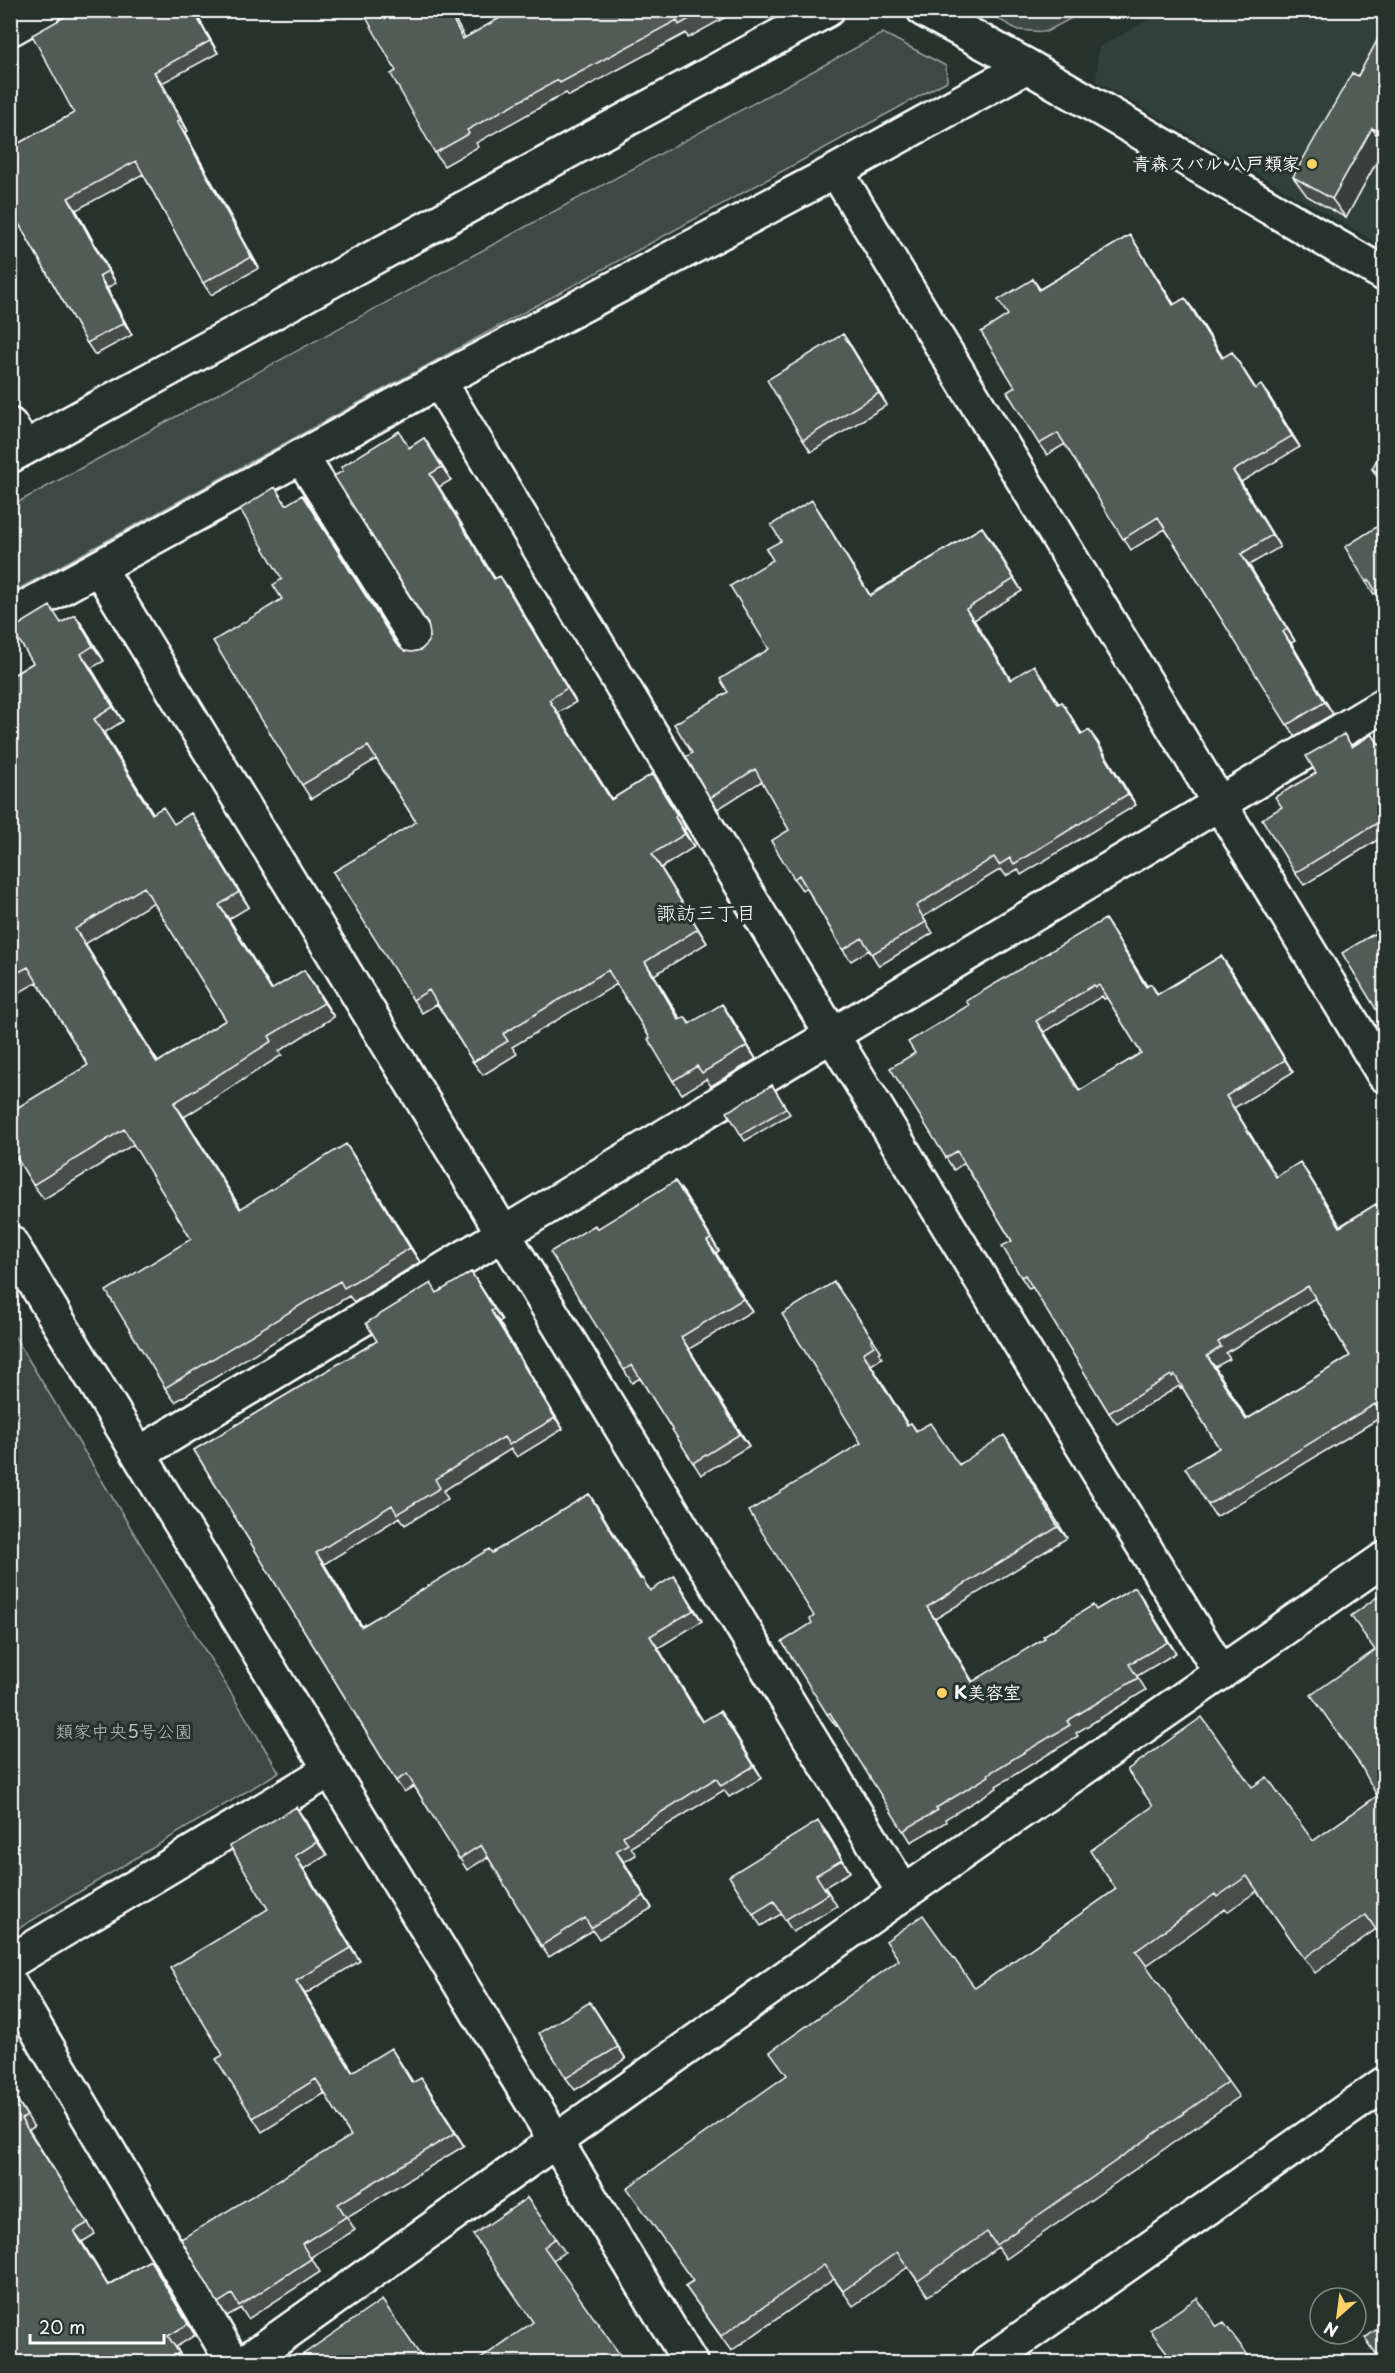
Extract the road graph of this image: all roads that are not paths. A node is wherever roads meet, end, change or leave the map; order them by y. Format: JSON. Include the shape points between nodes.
{"nodes":[{"id":1,"x":44,"y":10,"type":"edge"},
{"id":2,"x":827,"y":10,"type":"edge"},
{"id":3,"x":924,"y":10,"type":"edge"},
{"id":4,"x":10,"y":29,"type":"edge"},
{"id":5,"x":1027,"y":66,"type":"junction"},
{"id":6,"x":836,"y":171,"type":"junction"},
{"id":7,"x":1384,"y":274,"type":"edge"},
{"id":8,"x":439,"y":381,"type":"junction"},
{"id":9,"x":15,"y":443,"type":"edge"},
{"id":10,"x":301,"y":456,"type":"junction"},
{"id":11,"x":99,"y":568,"type":"junction"},
{"id":12,"x":10,"y":616,"type":"edge"},
{"id":13,"x":421,"y":646,"type":"edge"},
{"id":14,"x":1384,"y":705,"type":"edge"},
{"id":15,"x":1220,"y":803,"type":"junction"},
{"id":16,"x":832,"y":1035,"type":"junction"},
{"id":17,"x":1384,"y":1075,"type":"edge"},
{"id":18,"x":502,"y":1235,"type":"junction"},
{"id":19,"x":10,"y":1242,"type":"edge"},
{"id":20,"x":139,"y":1454,"type":"junction"},
{"id":21,"x":1384,"y":1559,"type":"edge"},
{"id":22,"x":1221,"y":1673,"type":"junction"},
{"id":23,"x":330,"y":1770,"type":"junction"},
{"id":24,"x":904,"y":1893,"type":"junction"},
{"id":25,"x":10,"y":1962,"type":"edge"},
{"id":26,"x":10,"y":1984,"type":"edge"},
{"id":27,"x":1384,"y":2084,"type":"edge"},
{"id":28,"x":557,"y":2142,"type":"junction"},
{"id":29,"x":233,"y":2362,"type":"edge"},
{"id":30,"x":245,"y":2362,"type":"edge"},
{"id":31,"x":690,"y":2362,"type":"edge"},
{"id":32,"x":988,"y":2362,"type":"edge"}],
"edges":[{"from":1,"to":4,"type":"street"},
{"from":2,"to":9,"type":"street"},
{"from":3,"to":5,"type":"street"},
{"from":5,"to":6,"type":"street"},
{"from":5,"to":7,"type":"street"},
{"from":6,"to":8,"type":"street"},
{"from":6,"to":15,"type":"street"},
{"from":8,"to":10,"type":"street"},
{"from":8,"to":16,"type":"street"},
{"from":10,"to":11,"type":"street"},
{"from":10,"to":13,"type":"street"},
{"from":11,"to":12,"type":"street"},
{"from":11,"to":18,"type":"street"},
{"from":14,"to":15,"type":"street"},
{"from":15,"to":16,"type":"street"},
{"from":15,"to":17,"type":"street"},
{"from":16,"to":18,"type":"street"},
{"from":16,"to":22,"type":"street"},
{"from":18,"to":20,"type":"street"},
{"from":18,"to":24,"type":"street"},
{"from":19,"to":20,"type":"street"},
{"from":20,"to":23,"type":"street"},
{"from":21,"to":22,"type":"street"},
{"from":22,"to":24,"type":"street"},
{"from":23,"to":25,"type":"street"},
{"from":23,"to":28,"type":"street"},
{"from":24,"to":28,"type":"street"},
{"from":26,"to":29,"type":"street"},
{"from":27,"to":32,"type":"street"},
{"from":28,"to":30,"type":"street"},
{"from":28,"to":31,"type":"street"}]}
